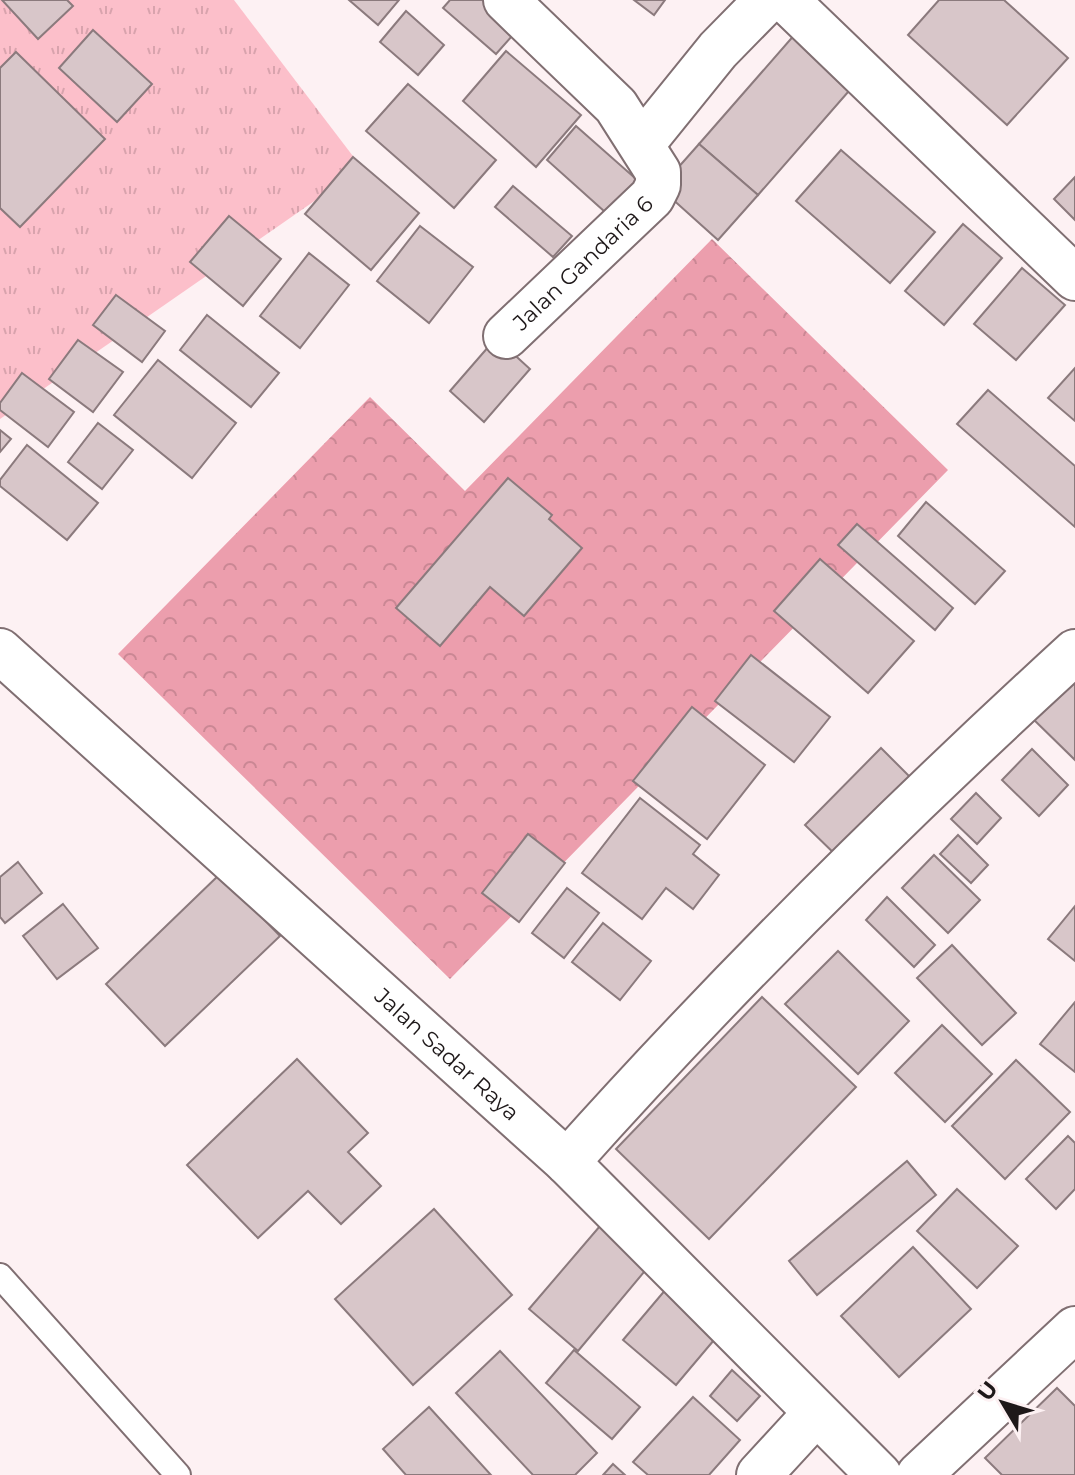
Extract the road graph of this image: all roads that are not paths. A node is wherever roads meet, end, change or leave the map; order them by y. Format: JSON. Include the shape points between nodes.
{"nodes":[{"id":1,"x":506,"y":0,"type":"edge"},
{"id":2,"x":767,"y":0,"type":"edge"},
{"id":3,"x":786,"y":0,"type":"edge"},
{"id":4,"x":642,"y":144,"type":"junction"},
{"id":5,"x":1075,"y":278,"type":"edge"},
{"id":6,"x":506,"y":336,"type":"dead end"},
{"id":7,"x":0,"y":651,"type":"edge"},
{"id":8,"x":1075,"y":652,"type":"edge"},
{"id":9,"x":567,"y":1162,"type":"junction"},
{"id":10,"x":0,"y":1276,"type":"edge"},
{"id":11,"x":1075,"y":1329,"type":"edge"},
{"id":12,"x":816,"y":1413,"type":"junction"},
{"id":13,"x":178,"y":1475,"type":"edge"},
{"id":14,"x":759,"y":1475,"type":"edge"},
{"id":15,"x":879,"y":1475,"type":"edge"},
{"id":16,"x":919,"y":1475,"type":"edge"}],
"edges":[{"from":1,"to":4,"type":"street","name":"Jalan Gandaria 6","via":[[616,106]]},
{"from":2,"to":4,"type":"street","via":[[718,50]]},
{"from":3,"to":5,"type":"street"},
{"from":4,"to":6,"type":"street","name":"Jalan Gandaria 6","via":[[658,172],[652,197]]},
{"from":7,"to":9,"type":"street","name":"Jalan Sadar Raya"},
{"from":8,"to":9,"type":"street","via":[[778,936]]},
{"from":9,"to":12,"type":"street","name":"Jalan Sadar Raya"},
{"from":10,"to":13,"type":"lane"},
{"from":11,"to":16,"type":"street"},
{"from":12,"to":14,"type":"street"},
{"from":12,"to":15,"type":"street","name":"Jalan Sadar Raya"}]}
